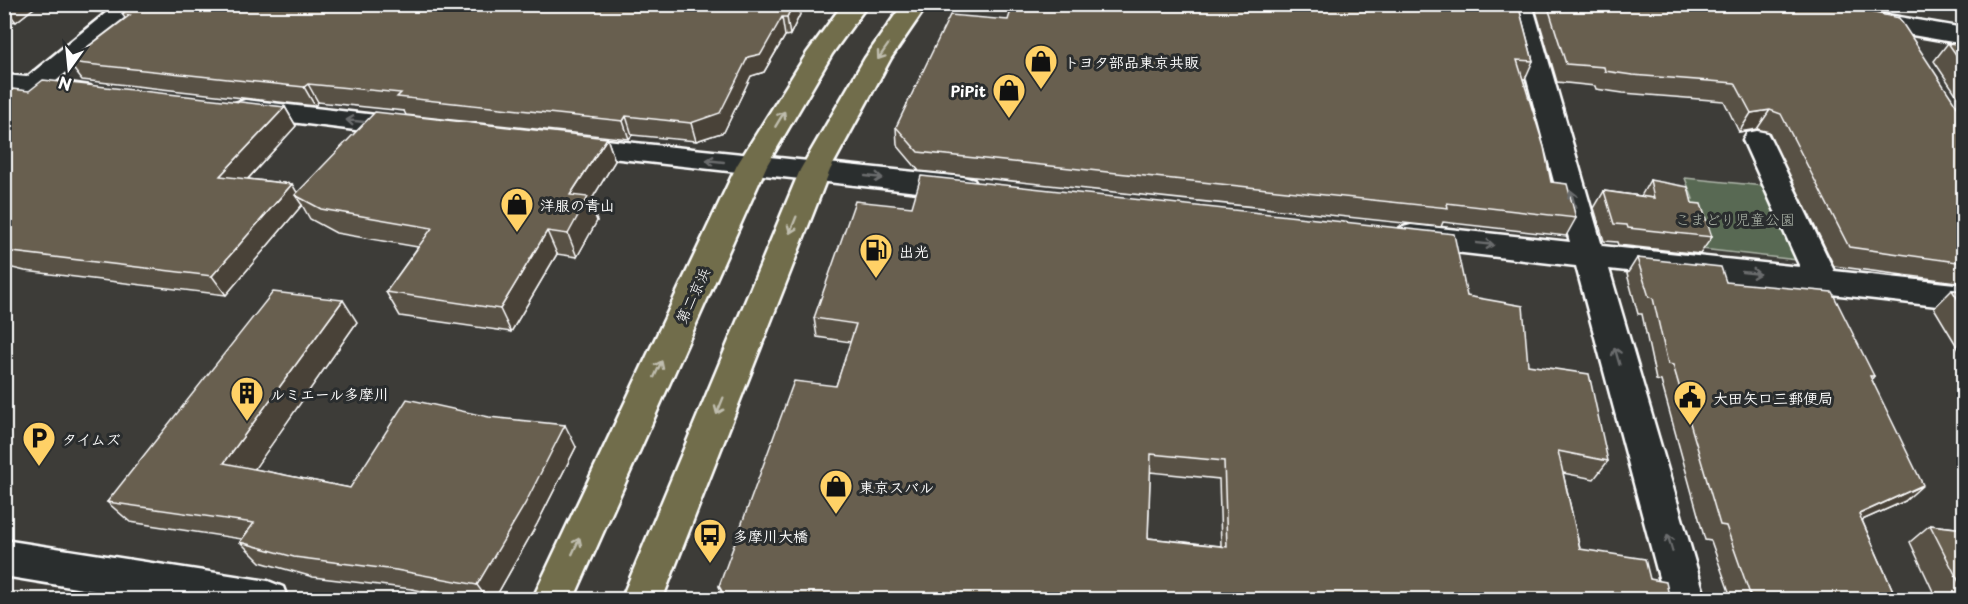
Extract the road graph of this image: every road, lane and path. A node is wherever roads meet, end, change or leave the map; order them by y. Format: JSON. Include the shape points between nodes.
{"nodes":[{"id":1,"x":133,"y":4,"type":"edge"},
{"id":2,"x":856,"y":4,"type":"edge"},
{"id":3,"x":916,"y":4,"type":"edge"},
{"id":4,"x":1519,"y":4,"type":"edge"},
{"id":5,"x":1773,"y":4,"type":"edge"},
{"id":6,"x":1884,"y":17,"type":"edge"},
{"id":7,"x":1964,"y":36,"type":"edge"},
{"id":8,"x":1913,"y":54,"type":"edge"},
{"id":9,"x":18,"y":85,"type":"edge"},
{"id":10,"x":104,"y":94,"type":"edge"},
{"id":11,"x":223,"y":107,"type":"edge"},
{"id":12,"x":4,"y":110,"type":"edge"},
{"id":13,"x":435,"y":130,"type":"edge"},
{"id":14,"x":1757,"y":140,"type":"dead end"},
{"id":15,"x":542,"y":142,"type":"edge"},
{"id":16,"x":752,"y":165,"type":"junction"},
{"id":17,"x":816,"y":170,"type":"junction"},
{"id":18,"x":996,"y":190,"type":"edge"},
{"id":19,"x":1387,"y":233,"type":"edge"},
{"id":20,"x":1588,"y":255,"type":"junction"},
{"id":21,"x":1823,"y":281,"type":"junction"},
{"id":22,"x":1964,"y":297,"type":"edge"},
{"id":23,"x":5,"y":558,"type":"edge"},
{"id":24,"x":268,"y":600,"type":"edge"},
{"id":25,"x":552,"y":600,"type":"edge"},
{"id":26,"x":641,"y":600,"type":"edge"},
{"id":27,"x":1686,"y":600,"type":"edge"}],
"edges":[{"from":1,"to":9,"type":"street"},
{"from":16,"to":2,"type":"highway","name":"第二京浜","one_way":true,"via":[[820,53]]},
{"from":3,"to":17,"type":"highway","one_way":true,"via":[[878,58]]},
{"from":20,"to":4,"type":"street","one_way":true},
{"from":5,"to":6,"type":"street"},
{"from":6,"to":7,"type":"street"},
{"from":6,"to":8,"type":"street"},
{"from":9,"to":10,"type":"street"},
{"from":9,"to":12,"type":"street"},
{"from":13,"to":11,"type":"street","one_way":true},
{"from":14,"to":21,"type":"street"},
{"from":16,"to":15,"type":"street","one_way":true},
{"from":16,"to":17,"type":"street"},
{"from":25,"to":16,"type":"highway","name":"第二京浜","one_way":true},
{"from":17,"to":18,"type":"street","one_way":true},
{"from":17,"to":26,"type":"highway","one_way":true},
{"from":19,"to":20,"type":"street","one_way":true},
{"from":20,"to":21,"type":"street","one_way":true},
{"from":27,"to":20,"type":"street","one_way":true},
{"from":21,"to":22,"type":"street"},
{"from":23,"to":24,"type":"street"}]}
